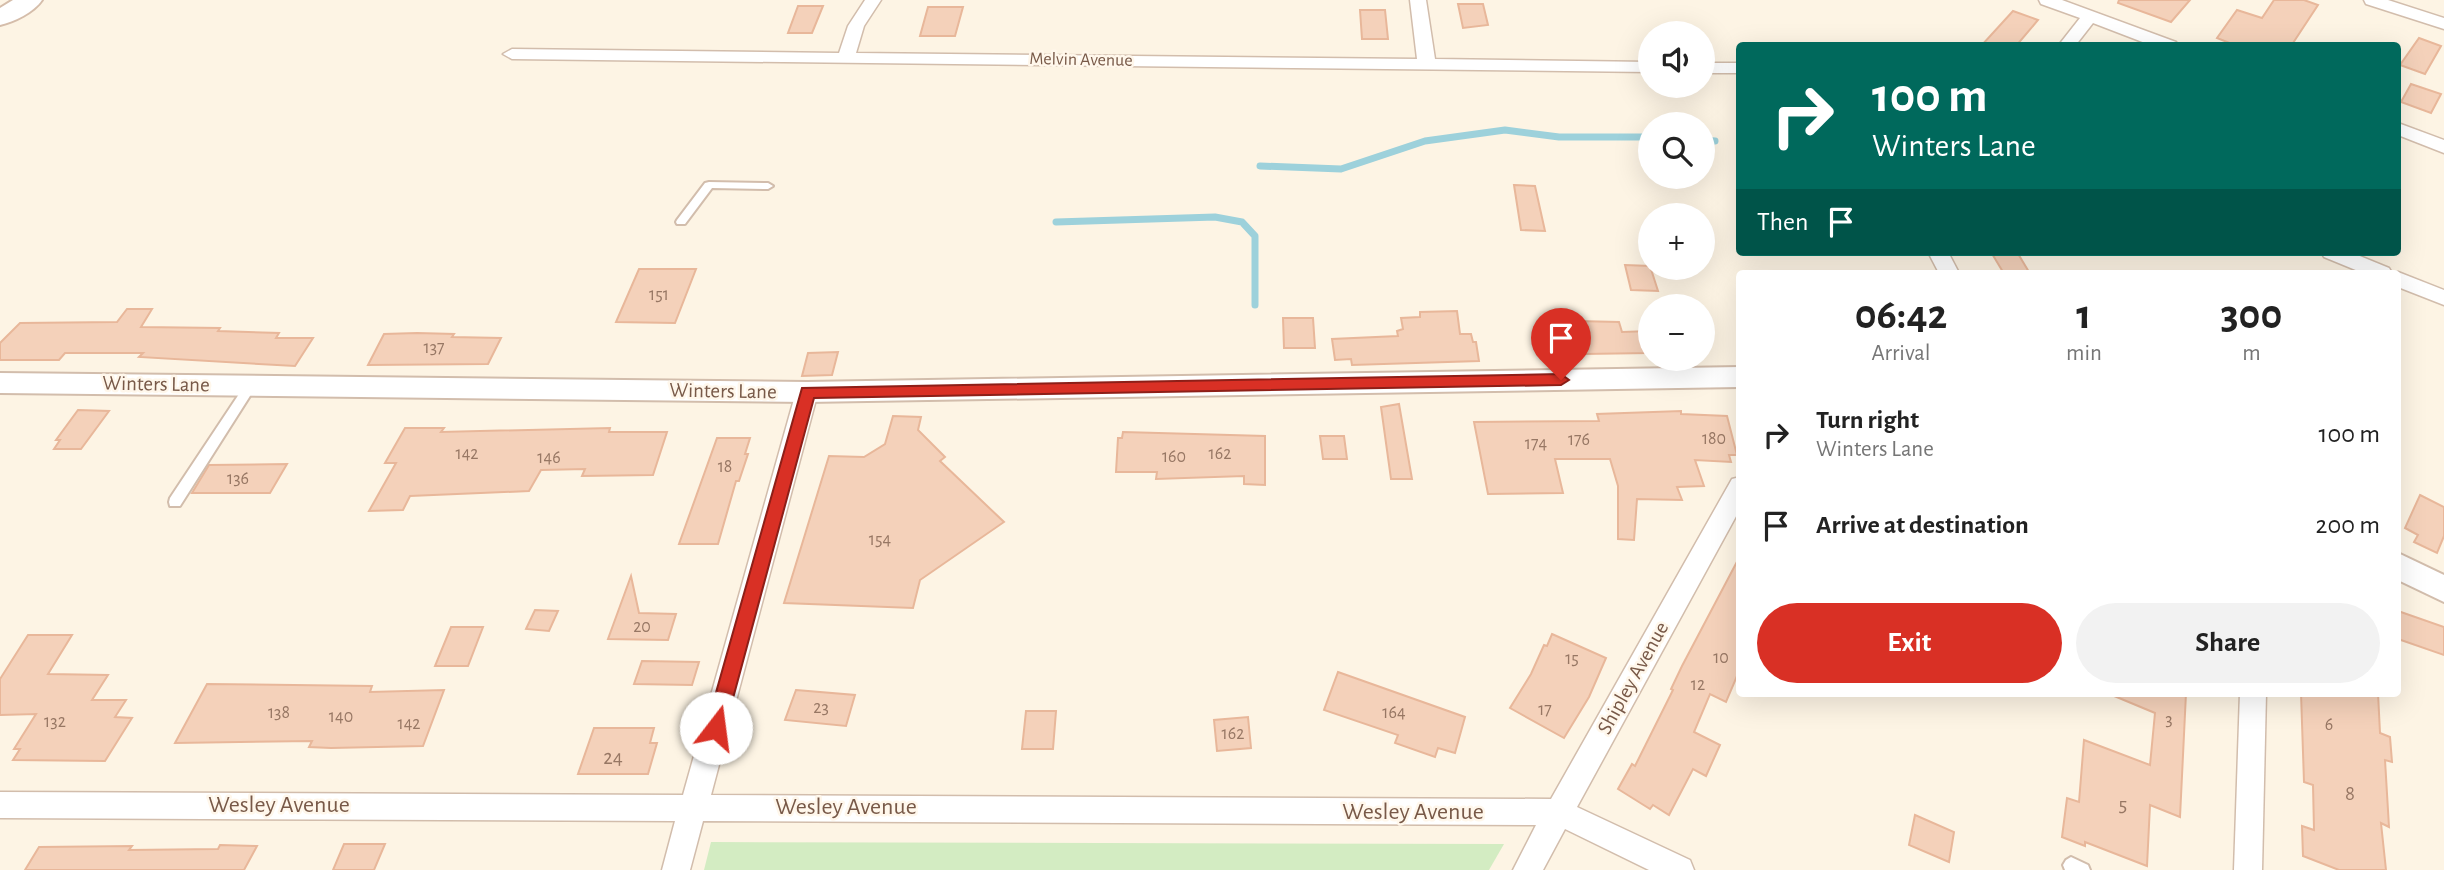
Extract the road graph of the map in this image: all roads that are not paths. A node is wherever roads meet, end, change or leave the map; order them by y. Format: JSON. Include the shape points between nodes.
{"nodes":[{"id":1,"x":30,"y":0,"type":"edge"},
{"id":2,"x":873,"y":0,"type":"edge"},
{"id":3,"x":1418,"y":0,"type":"edge"},
{"id":4,"x":2047,"y":0,"type":"edge"},
{"id":5,"x":2372,"y":0,"type":"edge"},
{"id":6,"x":2090,"y":16,"type":"junction"},
{"id":7,"x":0,"y":18,"type":"edge"},
{"id":8,"x":2444,"y":24,"type":"edge"},
{"id":9,"x":2069,"y":42,"type":"edge"},
{"id":10,"x":2159,"y":42,"type":"edge"},
{"id":11,"x":512,"y":54,"type":"dead end"},
{"id":12,"x":846,"y":57,"type":"junction"},
{"id":13,"x":1427,"y":65,"type":"junction"},
{"id":14,"x":1638,"y":67,"type":"edge"},
{"id":15,"x":1715,"y":68,"type":"edge"},
{"id":16,"x":1736,"y":68,"type":"edge"},
{"id":17,"x":2401,"y":131,"type":"edge"},
{"id":18,"x":2444,"y":147,"type":"edge"},
{"id":19,"x":768,"y":186,"type":"dead end"},
{"id":20,"x":681,"y":222,"type":"dead end"},
{"id":21,"x":2341,"y":256,"type":"edge"},
{"id":22,"x":2375,"y":270,"type":"edge"},
{"id":23,"x":2401,"y":280,"type":"edge"},
{"id":24,"x":2444,"y":298,"type":"edge"},
{"id":25,"x":1736,"y":377,"type":"edge"},
{"id":26,"x":0,"y":383,"type":"edge"},
{"id":27,"x":251,"y":385,"type":"junction"},
{"id":28,"x":807,"y":392,"type":"junction"},
{"id":29,"x":1736,"y":493,"type":"edge"},
{"id":30,"x":175,"y":502,"type":"dead end"},
{"id":31,"x":2401,"y":568,"type":"edge"},
{"id":32,"x":2444,"y":589,"type":"edge"},
{"id":33,"x":2253,"y":697,"type":"edge"},
{"id":34,"x":0,"y":805,"type":"edge"},
{"id":35,"x":694,"y":806,"type":"junction"},
{"id":36,"x":1558,"y":813,"type":"junction"},
{"id":37,"x":676,"y":870,"type":"edge"},
{"id":38,"x":1527,"y":870,"type":"edge"},
{"id":39,"x":1680,"y":870,"type":"edge"},
{"id":40,"x":2248,"y":870,"type":"edge"}],
"edges":[{"from":1,"to":7,"type":"main road"},
{"from":2,"to":12,"type":"street","via":[[856,26]]},
{"from":3,"to":13,"type":"street"},
{"from":4,"to":6,"type":"street"},
{"from":5,"to":8,"type":"street"},
{"from":6,"to":9,"type":"street"},
{"from":6,"to":10,"type":"street"},
{"from":11,"to":12,"type":"street","name":"Melvin Avenue"},
{"from":12,"to":13,"type":"street","name":"Melvin Avenue"},
{"from":13,"to":14,"type":"street","name":"Melvin Avenue"},
{"from":15,"to":16,"type":"street"},
{"from":17,"to":18,"type":"street"},
{"from":19,"to":20,"type":"lane","via":[[709,185]]},
{"from":21,"to":22,"type":"street"},
{"from":23,"to":24,"type":"street"},
{"from":25,"to":28,"type":"street","name":"Winters Lane"},
{"from":26,"to":27,"type":"street","name":"Winters Lane"},
{"from":27,"to":28,"type":"street","name":"Winters Lane"},
{"from":27,"to":30,"type":"lane"},
{"from":28,"to":35,"type":"street"},
{"from":29,"to":36,"type":"street","name":"Shipley Avenue"},
{"from":31,"to":32,"type":"street"},
{"from":33,"to":40,"type":"street"},
{"from":34,"to":35,"type":"street","name":"Wesley Avenue"},
{"from":35,"to":36,"type":"street","name":"Wesley Avenue"},
{"from":35,"to":37,"type":"street"},
{"from":36,"to":38,"type":"street","name":"Shipley Avenue"},
{"from":36,"to":39,"type":"street","name":"Wesley Avenue"}]}
